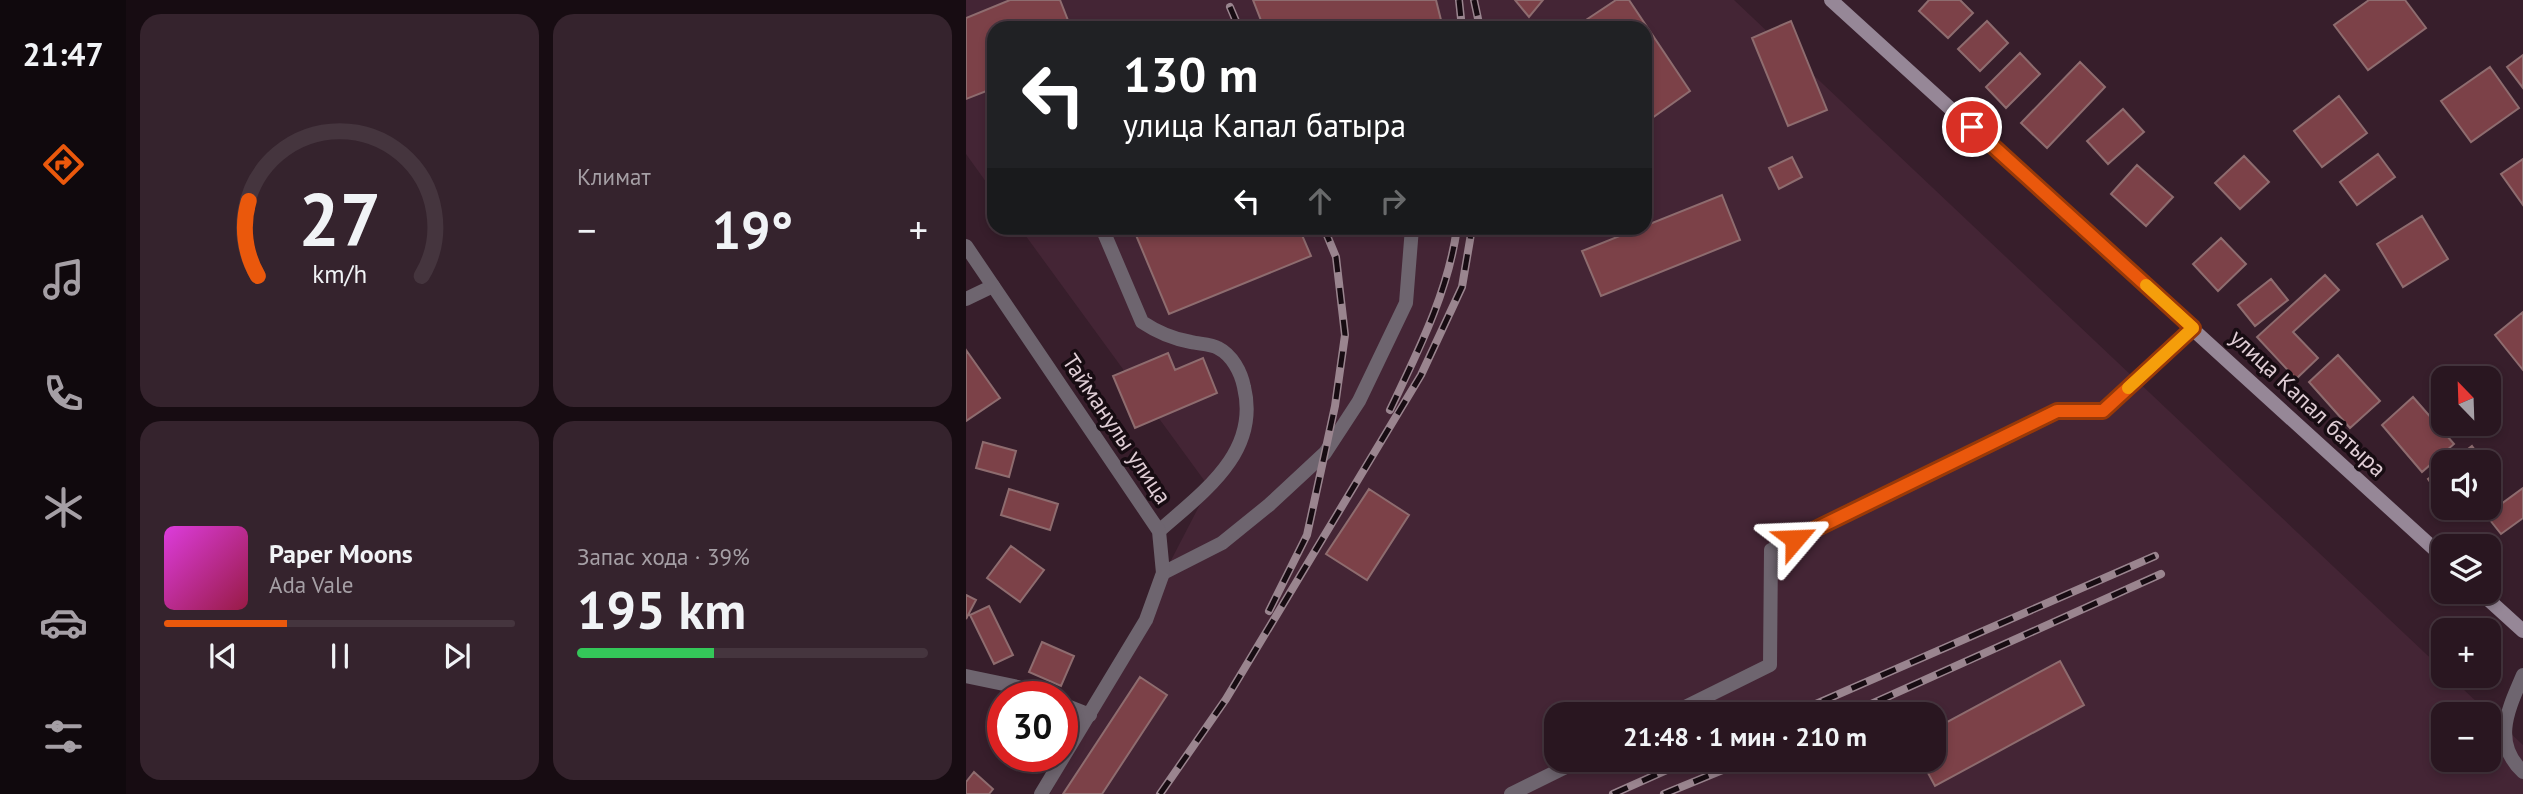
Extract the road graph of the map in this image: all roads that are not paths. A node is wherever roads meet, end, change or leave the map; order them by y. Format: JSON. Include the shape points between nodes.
{"nodes":[{"id":1,"x":1831,"y":0,"type":"edge"},
{"id":2,"x":1105,"y":235,"type":"edge"},
{"id":3,"x":1411,"y":235,"type":"edge"},
{"id":4,"x":966,"y":246,"type":"edge"},
{"id":5,"x":993,"y":286,"type":"junction"},
{"id":6,"x":966,"y":299,"type":"edge"},
{"id":7,"x":2193,"y":328,"type":"junction"},
{"id":8,"x":1159,"y":531,"type":"junction"},
{"id":9,"x":2431,"y":546,"type":"edge"},
{"id":10,"x":1163,"y":573,"type":"junction"},
{"id":11,"x":2493,"y":604,"type":"edge"},
{"id":12,"x":2523,"y":631,"type":"edge"},
{"id":13,"x":2523,"y":675,"type":"edge"},
{"id":14,"x":966,"y":676,"type":"edge"},
{"id":15,"x":990,"y":681,"type":"edge"},
{"id":16,"x":1695,"y":702,"type":"edge"},
{"id":17,"x":1078,"y":710,"type":"edge"},
{"id":18,"x":1090,"y":715,"type":"junction"},
{"id":19,"x":1556,"y":772,"type":"edge"},
{"id":20,"x":2523,"y":772,"type":"edge"},
{"id":21,"x":1041,"y":794,"type":"edge"},
{"id":22,"x":1511,"y":794,"type":"edge"}],
"edges":[{"from":1,"to":7,"type":"main road","name":"улица Капал батыра"},
{"from":2,"to":8,"type":"street","via":[[1142,322],[1180,340],[1218,348],[1240,369],[1249,408],[1241,440],[1223,474]]},
{"from":3,"to":10,"type":"street","via":[[1406,303],[1359,401],[1325,453],[1222,543]]},
{"from":4,"to":5,"type":"street","name":"Тайманулы улица"},
{"from":5,"to":6,"type":"street"},
{"from":5,"to":8,"type":"street","name":"Тайманулы улица"},
{"from":7,"to":9,"type":"main road","name":"улица Капал батыра"},
{"from":7,"to":16,"type":"street","via":[[2103,411],[2057,411],[1771,550],[1770,665]]},
{"from":8,"to":10,"type":"street","name":"Тайманулы улица"},
{"from":10,"to":18,"type":"street","name":"Тайманулы улица","via":[[1146,620]]},
{"from":11,"to":12,"type":"main road"},
{"from":13,"to":20,"type":"street","via":[[2503,728],[2505,745]]},
{"from":14,"to":15,"type":"street"},
{"from":17,"to":18,"type":"street"},
{"from":18,"to":21,"type":"street","name":"Тайманулы улица"},
{"from":19,"to":22,"type":"street"}]}
